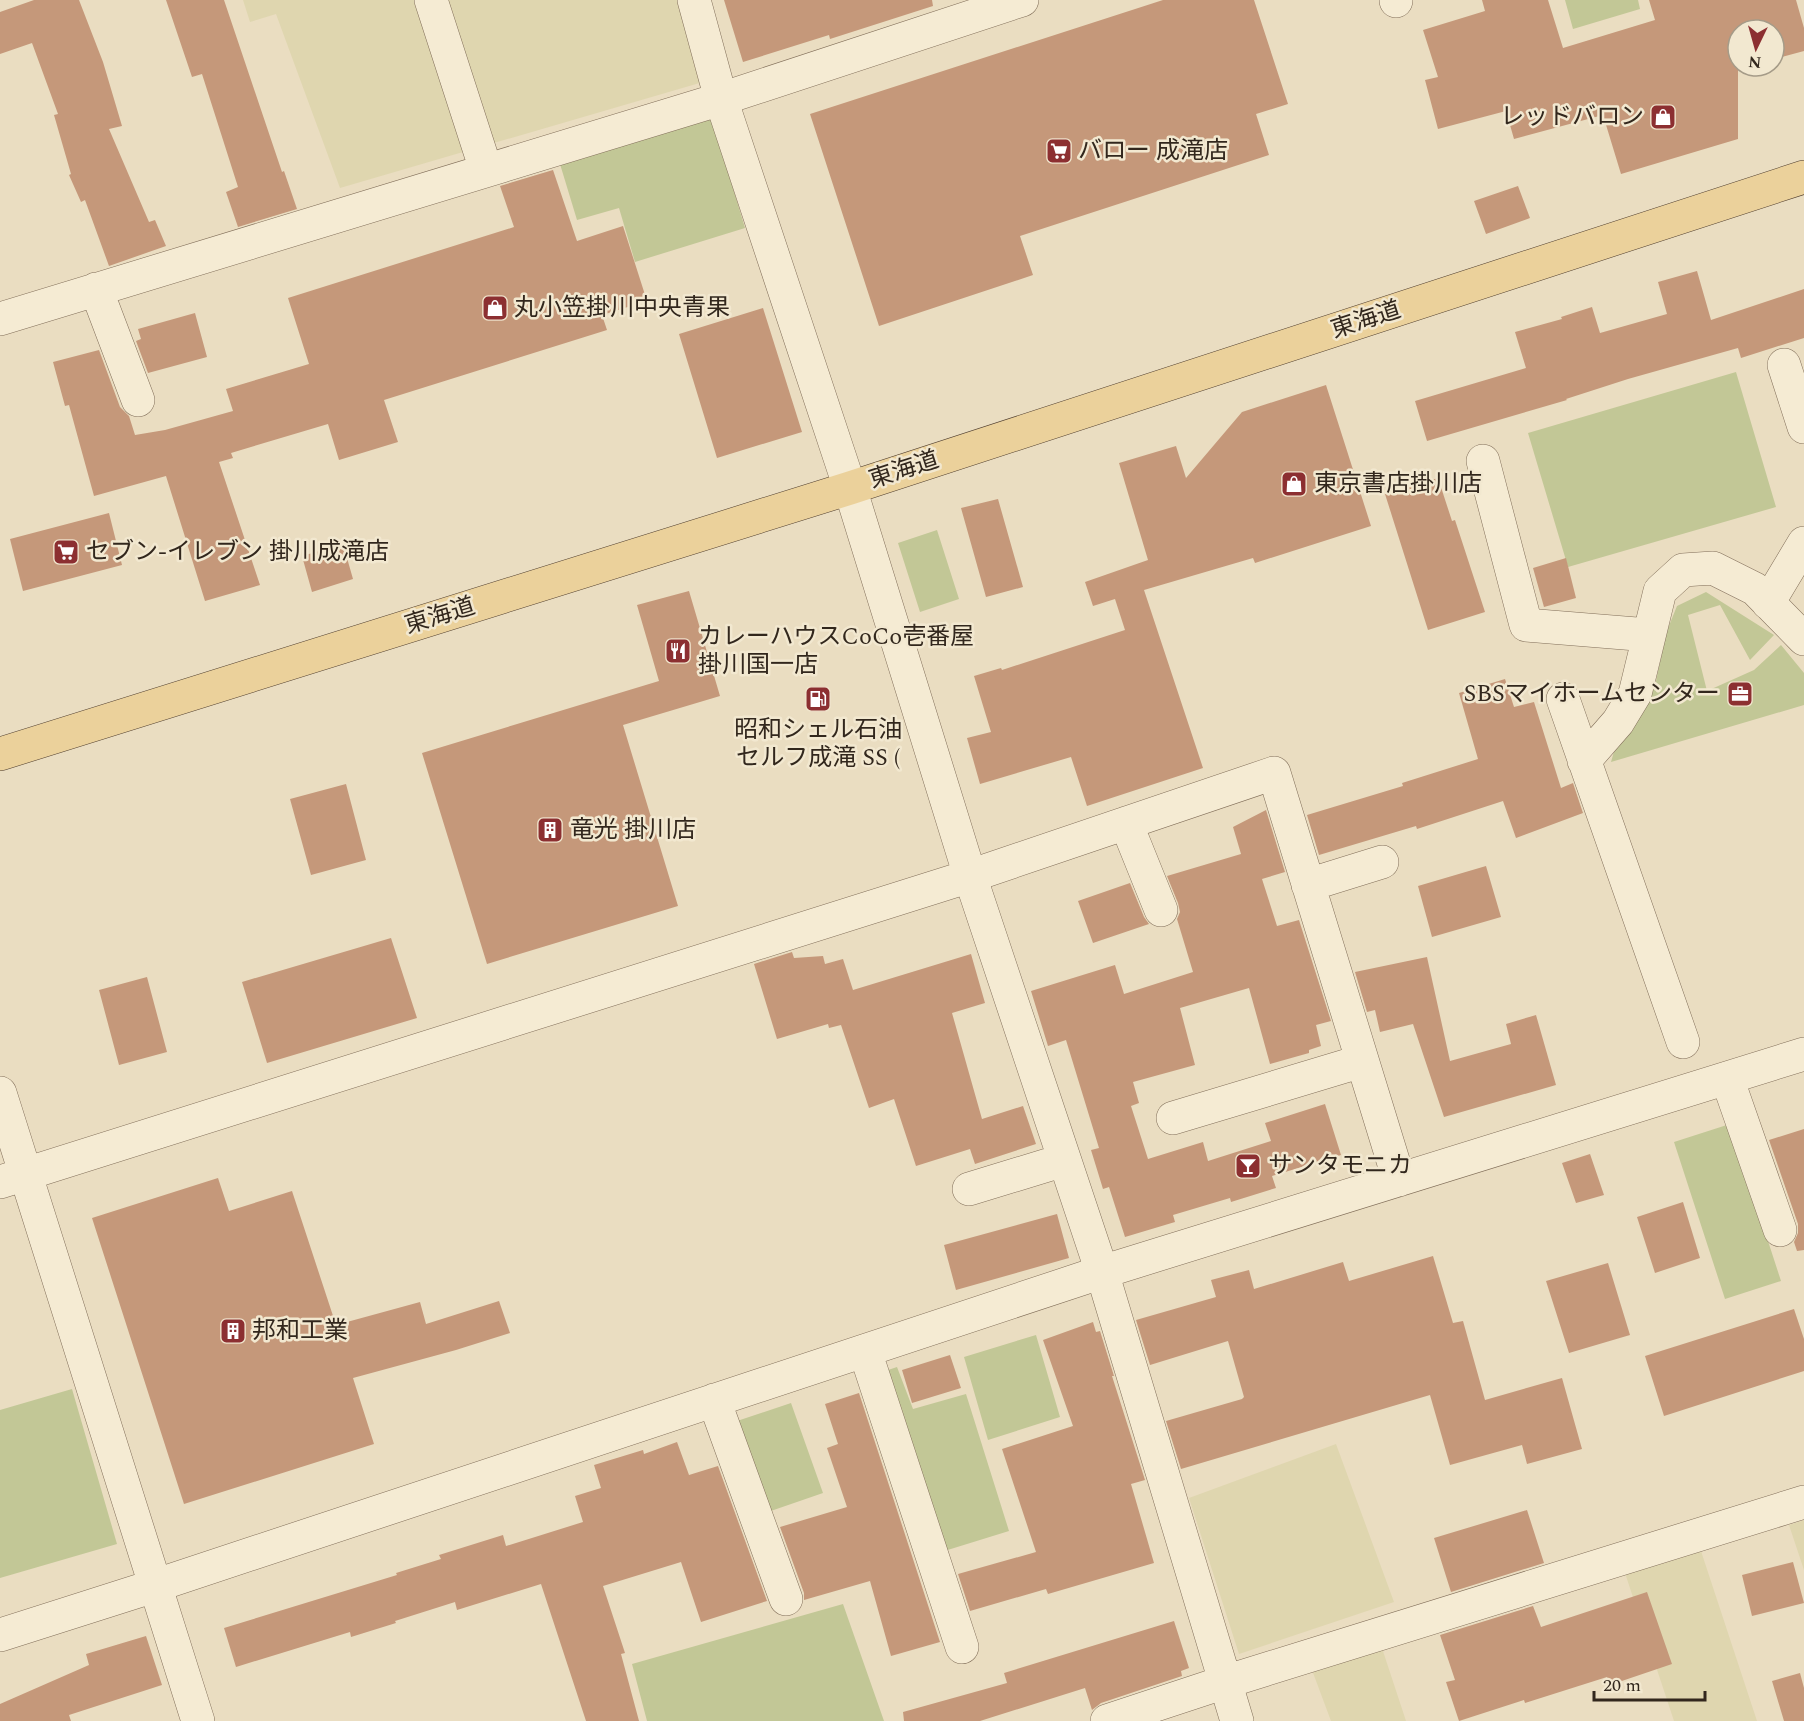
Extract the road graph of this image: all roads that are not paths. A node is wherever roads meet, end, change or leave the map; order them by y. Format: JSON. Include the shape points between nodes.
{"nodes":[{"id":1,"x":431,"y":0,"type":"edge"},
{"id":2,"x":694,"y":0,"type":"edge"},
{"id":3,"x":1022,"y":0,"type":"edge"},
{"id":4,"x":721,"y":99,"type":"junction"},
{"id":5,"x":486,"y":170,"type":"junction"},
{"id":6,"x":1804,"y":177,"type":"edge"},
{"id":7,"x":96,"y":290,"type":"junction"},
{"id":8,"x":0,"y":319,"type":"edge"},
{"id":9,"x":1784,"y":365,"type":"dead end"},
{"id":10,"x":138,"y":400,"type":"dead end"},
{"id":11,"x":1804,"y":427,"type":"edge"},
{"id":12,"x":1483,"y":461,"type":"dead end"},
{"id":13,"x":850,"y":488,"type":"junction"},
{"id":14,"x":1804,"y":543,"type":"edge"},
{"id":15,"x":1768,"y":603,"type":"junction"},
{"id":16,"x":1649,"y":635,"type":"junction"},
{"id":17,"x":1804,"y":639,"type":"edge"},
{"id":18,"x":1563,"y":699,"type":"dead end"},
{"id":19,"x":0,"y":754,"type":"edge"},
{"id":20,"x":1584,"y":761,"type":"junction"},
{"id":21,"x":1126,"y":823,"type":"junction"},
{"id":22,"x":1382,"y":862,"type":"dead end"},
{"id":23,"x":970,"y":876,"type":"junction"},
{"id":24,"x":1308,"y":885,"type":"junction"},
{"id":25,"x":1161,"y":910,"type":"dead end"},
{"id":26,"x":1683,"y":1042,"type":"dead end"},
{"id":27,"x":1804,"y":1054,"type":"edge"},
{"id":28,"x":1362,"y":1061,"type":"junction"},
{"id":29,"x":1727,"y":1078,"type":"junction"},
{"id":30,"x":0,"y":1093,"type":"edge"},
{"id":31,"x":1173,"y":1118,"type":"dead end"},
{"id":32,"x":1064,"y":1160,"type":"junction"},
{"id":33,"x":13,"y":1178,"type":"edge"},
{"id":34,"x":1399,"y":1180,"type":"junction"},
{"id":35,"x":969,"y":1189,"type":"dead end"},
{"id":36,"x":1780,"y":1230,"type":"dead end"},
{"id":37,"x":1102,"y":1272,"type":"junction"},
{"id":38,"x":865,"y":1351,"type":"junction"},
{"id":39,"x":714,"y":1400,"type":"junction"},
{"id":40,"x":1804,"y":1502,"type":"edge"},
{"id":41,"x":154,"y":1586,"type":"junction"},
{"id":42,"x":786,"y":1599,"type":"dead end"},
{"id":43,"x":0,"y":1635,"type":"edge"},
{"id":44,"x":962,"y":1647,"type":"dead end"},
{"id":45,"x":1225,"y":1682,"type":"junction"},
{"id":46,"x":198,"y":1721,"type":"edge"},
{"id":47,"x":1107,"y":1721,"type":"edge"},
{"id":48,"x":1237,"y":1721,"type":"edge"}],
"edges":[{"from":1,"to":5,"type":"street"},
{"from":2,"to":4,"type":"street"},
{"from":3,"to":4,"type":"street"},
{"from":4,"to":5,"type":"street"},
{"from":4,"to":13,"type":"street"},
{"from":5,"to":7,"type":"street"},
{"from":6,"to":13,"type":"main road","name":"東海道"},
{"from":7,"to":8,"type":"street"},
{"from":7,"to":10,"type":"street"},
{"from":9,"to":11,"type":"street"},
{"from":12,"to":16,"type":"street","via":[[1526,625]]},
{"from":13,"to":19,"type":"main road","name":"東海道"},
{"from":13,"to":23,"type":"street"},
{"from":14,"to":15,"type":"street"},
{"from":15,"to":16,"type":"street","via":[[1755,589],[1713,568],[1683,570],[1659,591]]},
{"from":15,"to":17,"type":"street"},
{"from":16,"to":20,"type":"street","via":[[1635,694],[1618,722]]},
{"from":18,"to":20,"type":"street"},
{"from":20,"to":26,"type":"street"},
{"from":21,"to":23,"type":"street"},
{"from":21,"to":24,"type":"street","via":[[1274,773]]},
{"from":21,"to":25,"type":"street"},
{"from":22,"to":24,"type":"street"},
{"from":23,"to":32,"type":"street"},
{"from":23,"to":33,"type":"street"},
{"from":24,"to":28,"type":"street"},
{"from":27,"to":29,"type":"street"},
{"from":28,"to":31,"type":"street"},
{"from":28,"to":34,"type":"street"},
{"from":29,"to":34,"type":"street"},
{"from":29,"to":36,"type":"street"},
{"from":30,"to":33,"type":"street"},
{"from":32,"to":35,"type":"street"},
{"from":32,"to":37,"type":"street"},
{"from":33,"to":41,"type":"street"},
{"from":34,"to":37,"type":"street"},
{"from":37,"to":38,"type":"street"},
{"from":37,"to":45,"type":"street"},
{"from":38,"to":39,"type":"street"},
{"from":38,"to":44,"type":"street"},
{"from":39,"to":41,"type":"street"},
{"from":39,"to":42,"type":"street"},
{"from":40,"to":45,"type":"street"},
{"from":41,"to":43,"type":"street"},
{"from":41,"to":46,"type":"street"},
{"from":45,"to":47,"type":"street"},
{"from":45,"to":48,"type":"street"}]}
